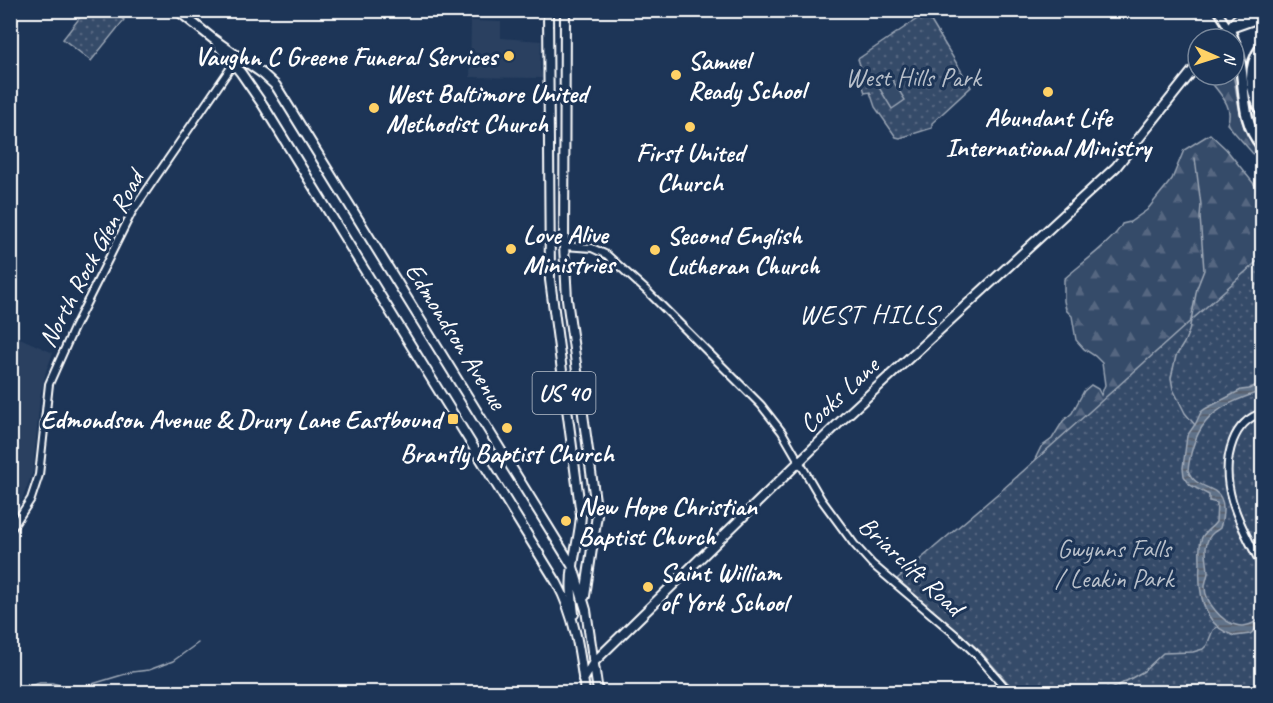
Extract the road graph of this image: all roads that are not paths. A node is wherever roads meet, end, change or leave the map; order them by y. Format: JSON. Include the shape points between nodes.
{"nodes":[{"id":1,"x":177,"y":10,"type":"edge"},
{"id":2,"x":548,"y":10,"type":"edge"},
{"id":3,"x":565,"y":10,"type":"edge"},
{"id":4,"x":1217,"y":10,"type":"edge"},
{"id":5,"x":1260,"y":10,"type":"edge"},
{"id":6,"x":1263,"y":17,"type":"edge"},
{"id":7,"x":1228,"y":27,"type":"edge"},
{"id":8,"x":1230,"y":27,"type":"edge"},
{"id":9,"x":1232,"y":27,"type":"edge"},
{"id":10,"x":1263,"y":46,"type":"edge"},
{"id":11,"x":236,"y":60,"type":"junction"},
{"id":12,"x":1186,"y":79,"type":"edge"},
{"id":13,"x":1243,"y":87,"type":"edge"},
{"id":14,"x":1263,"y":111,"type":"edge"},
{"id":15,"x":1263,"y":146,"type":"edge"},
{"id":16,"x":564,"y":246,"type":"junction"},
{"id":17,"x":1263,"y":413,"type":"edge"},
{"id":18,"x":799,"y":461,"type":"junction"},
{"id":19,"x":10,"y":531,"type":"edge"},
{"id":20,"x":1263,"y":566,"type":"edge"},
{"id":21,"x":573,"y":567,"type":"junction"},
{"id":22,"x":586,"y":610,"type":"junction"},
{"id":23,"x":577,"y":636,"type":"junction"},
{"id":24,"x":594,"y":662,"type":"junction"},
{"id":25,"x":583,"y":680,"type":"junction"},
{"id":26,"x":585,"y":693,"type":"edge"},
{"id":27,"x":598,"y":693,"type":"edge"},
{"id":28,"x":1010,"y":693,"type":"edge"}],
"edges":[{"from":1,"to":11,"type":"main road","name":"Edmondson Avenue"},
{"from":2,"to":21,"type":"main road","number":"US 40","via":[[550,280],[581,515]]},
{"from":3,"to":16,"type":"main road","number":"US 40"},
{"from":4,"to":7,"type":"street"},
{"from":5,"to":8,"type":"main road"},
{"from":6,"to":9,"type":"main road"},
{"from":10,"to":14,"type":"highway","via":[[1251,77],[1253,94]]},
{"from":11,"to":19,"type":"street","name":"North Rock Glen Road","via":[[132,212],[98,279],[55,369],[46,400],[39,475],[31,499]]},
{"from":11,"to":21,"type":"main road","name":"Edmondson Avenue","via":[[263,74],[282,94]]},
{"from":11,"to":23,"type":"main road","name":"Edmondson Avenue","via":[[557,583]]},
{"from":12,"to":18,"type":"main road","name":"Cooks Lane","via":[[1116,167]]},
{"from":13,"to":15,"type":"highway","via":[[1247,120]]},
{"from":16,"to":18,"type":"street","name":"Briarclift Road","via":[[592,248],[617,263],[761,405]]},
{"from":16,"to":22,"type":"main road","number":"US 40","via":[[569,319],[597,515],[585,586]]},
{"from":17,"to":20,"type":"street","via":[[1248,420],[1234,439],[1227,479],[1234,507]]},
{"from":18,"to":24,"type":"main road","name":"Cooks Lane"},
{"from":18,"to":28,"type":"street","name":"Briarclift Road","via":[[821,499],[872,564],[969,648]]},
{"from":21,"to":22,"type":"main road","name":"Edmondson Avenue"},
{"from":21,"to":23,"type":"main road","number":"US 40"},
{"from":22,"to":24,"type":"main road","name":"Edmondson Avenue","number":"US 40"},
{"from":23,"to":25,"type":"main road","name":"Edmondson Avenue","number":"US 40"},
{"from":24,"to":25,"type":"main road","name":"Cooks Lane"},
{"from":24,"to":27,"type":"main road","name":"Edmondson Avenue","number":"US 40"},
{"from":25,"to":26,"type":"main road","name":"Edmondson Avenue","number":"US 40"}]}
